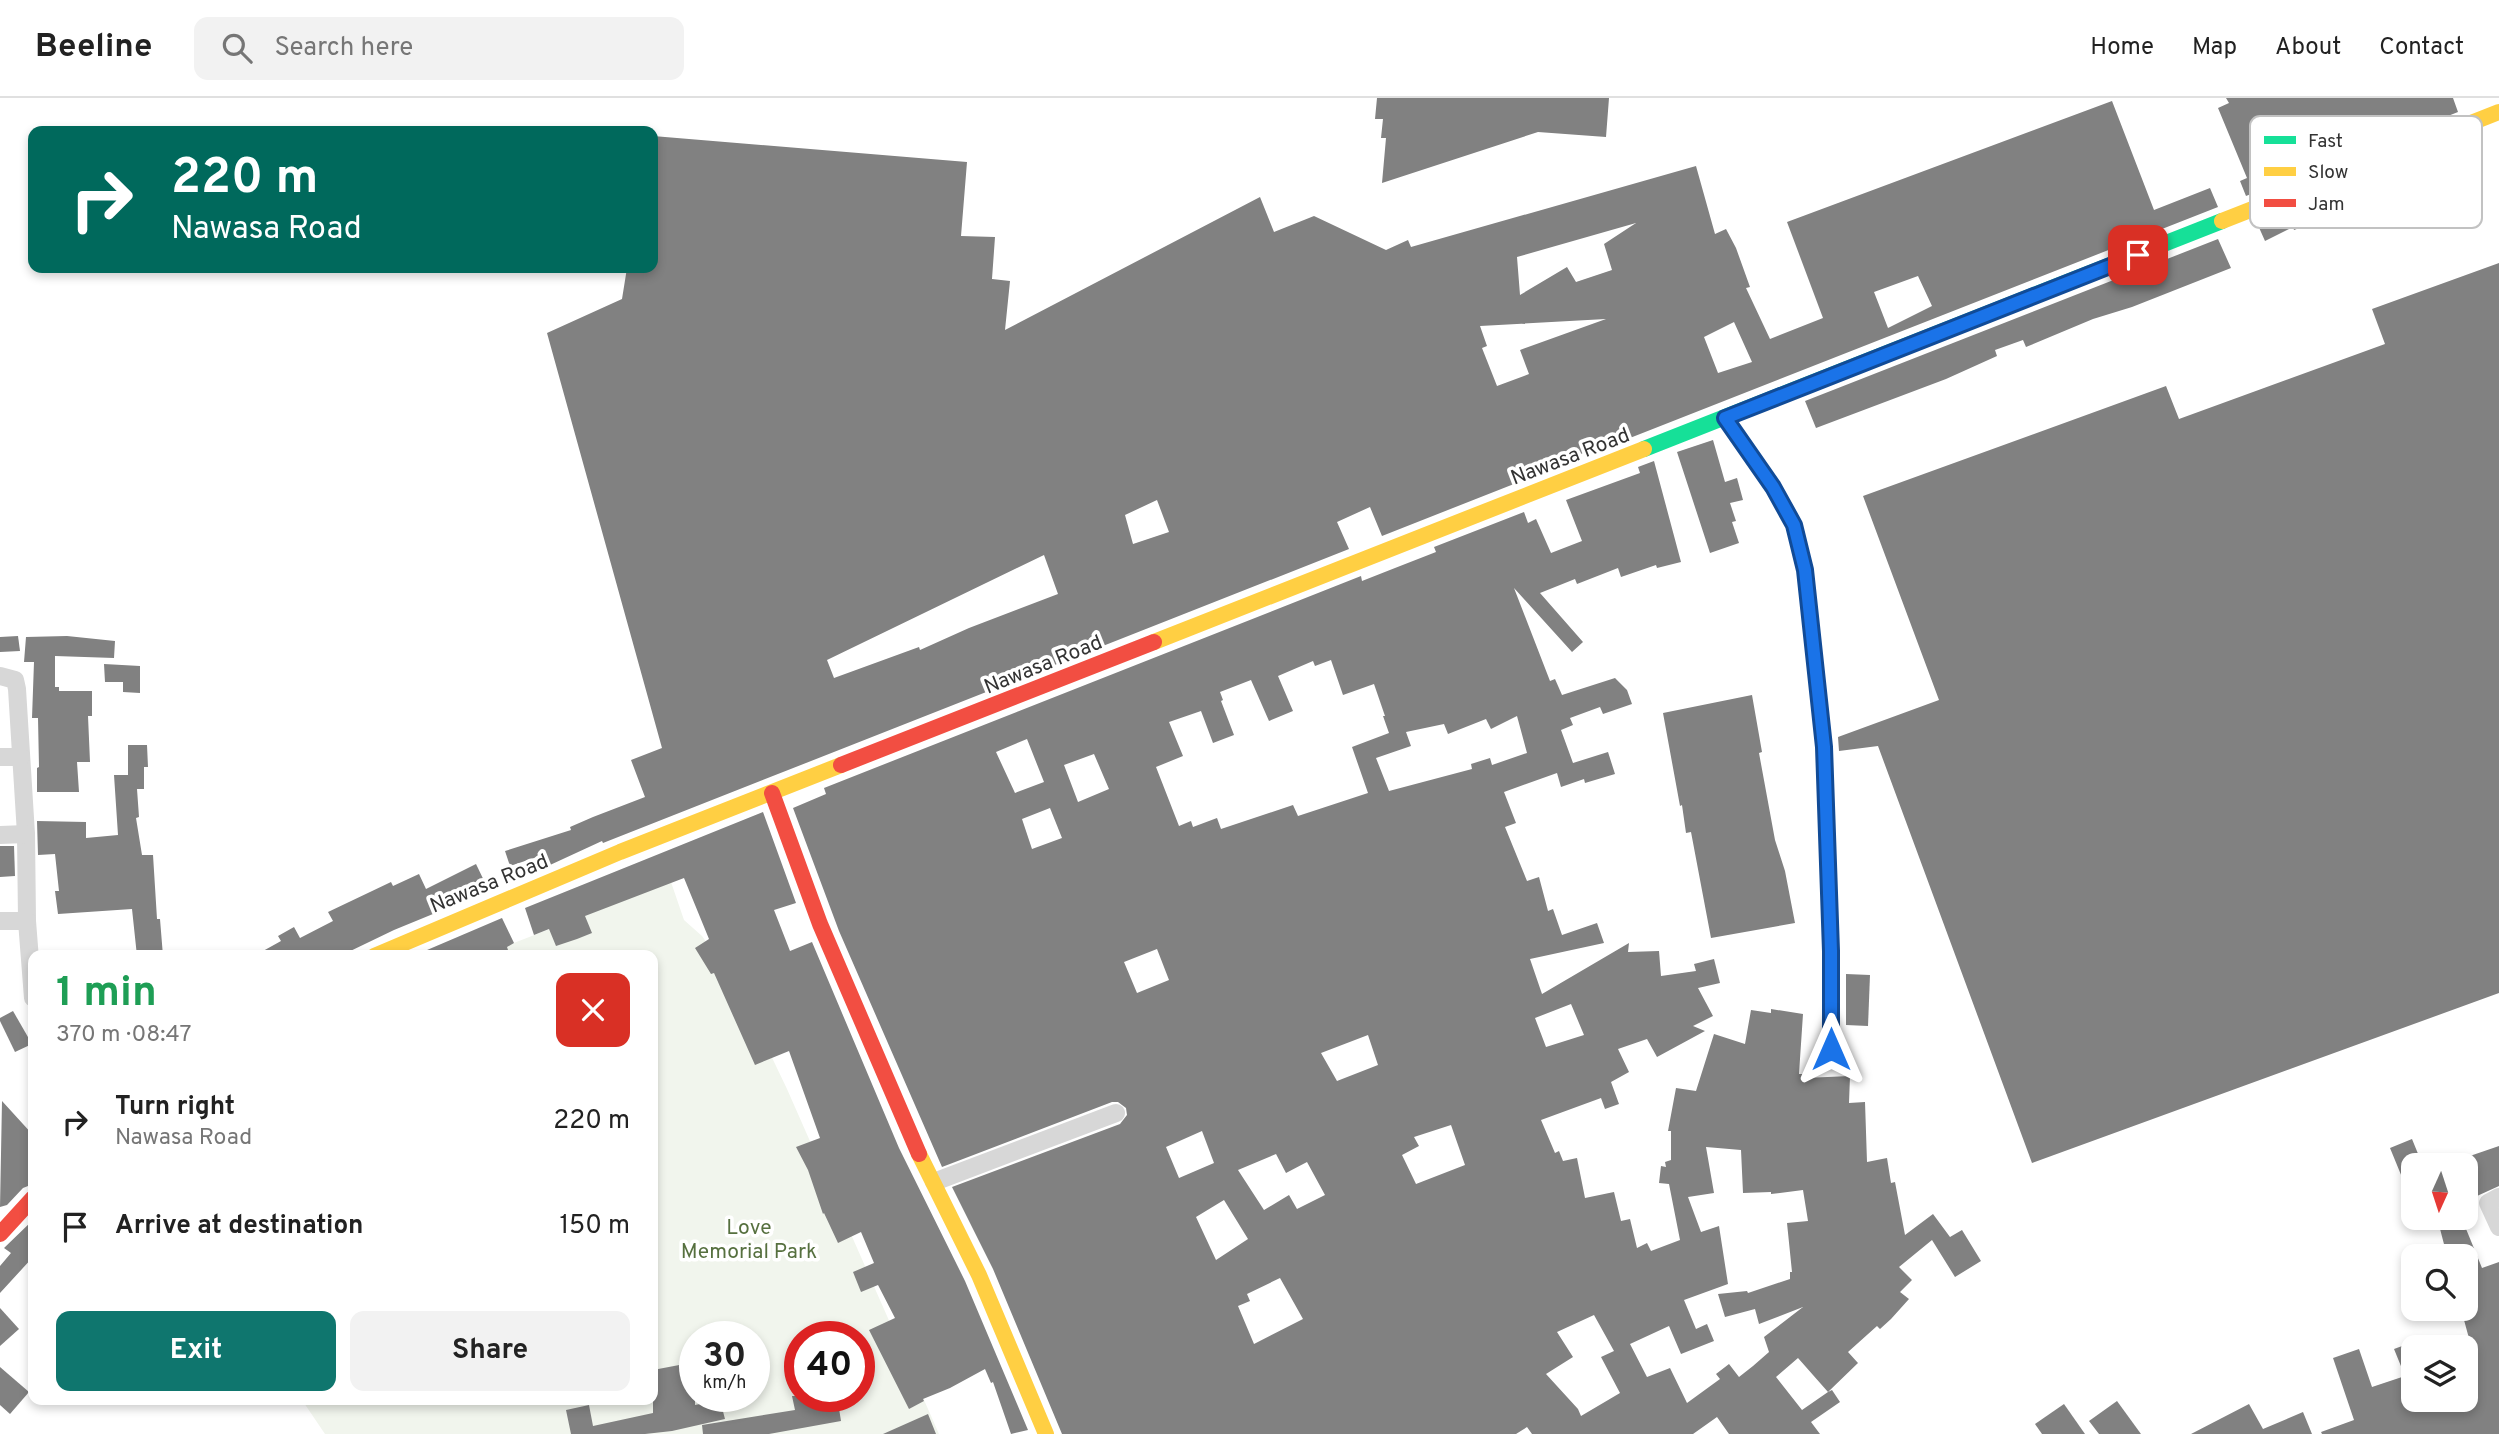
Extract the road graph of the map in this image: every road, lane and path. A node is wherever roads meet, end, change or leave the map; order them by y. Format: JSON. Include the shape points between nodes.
{"nodes":[{"id":1,"x":2499,"y":112,"type":"edge"},
{"id":2,"x":2482,"y":119,"type":"edge"},
{"id":3,"x":2250,"y":210,"type":"edge"},
{"id":4,"x":1725,"y":418,"type":"junction"},
{"id":5,"x":0,"y":676,"type":"edge"},
{"id":6,"x":0,"y":757,"type":"edge"},
{"id":7,"x":21,"y":757,"type":"junction"},
{"id":8,"x":772,"y":793,"type":"junction"},
{"id":9,"x":26,"y":834,"type":"junction"},
{"id":10,"x":0,"y":835,"type":"edge"},
{"id":11,"x":27,"y":920,"type":"junction"},
{"id":12,"x":0,"y":921,"type":"edge"},
{"id":13,"x":29,"y":950,"type":"edge"},
{"id":14,"x":388,"y":950,"type":"edge"},
{"id":15,"x":1831,"y":1049,"type":"dead end"},
{"id":16,"x":1116,"y":1113,"type":"dead end"},
{"id":17,"x":934,"y":1182,"type":"junction"},
{"id":18,"x":2499,"y":1197,"type":"edge"},
{"id":19,"x":28,"y":1203,"type":"edge"},
{"id":20,"x":2499,"y":1227,"type":"edge"},
{"id":21,"x":0,"y":1234,"type":"edge"},
{"id":22,"x":1046,"y":1434,"type":"edge"}],
"edges":[{"from":1,"to":2,"type":"street","name":"Nawasa Road"},
{"from":3,"to":4,"type":"street","name":"Nawasa Road"},
{"from":4,"to":8,"type":"street","name":"Nawasa Road"},
{"from":4,"to":15,"type":"street","via":[[1794,525],[1805,570],[1824,747]]},
{"from":5,"to":7,"type":"street","via":[[15,680],[18,689]]},
{"from":6,"to":7,"type":"street"},
{"from":7,"to":9,"type":"street"},
{"from":8,"to":14,"type":"street","name":"Nawasa Road"},
{"from":8,"to":17,"type":"street","via":[[820,924],[912,1142]]},
{"from":9,"to":10,"type":"street"},
{"from":9,"to":11,"type":"street"},
{"from":11,"to":12,"type":"street"},
{"from":11,"to":13,"type":"street"},
{"from":16,"to":17,"type":"street"},
{"from":17,"to":22,"type":"street"},
{"from":18,"to":20,"type":"street","via":[[2488,1203]]},
{"from":19,"to":21,"type":"street"}]}
